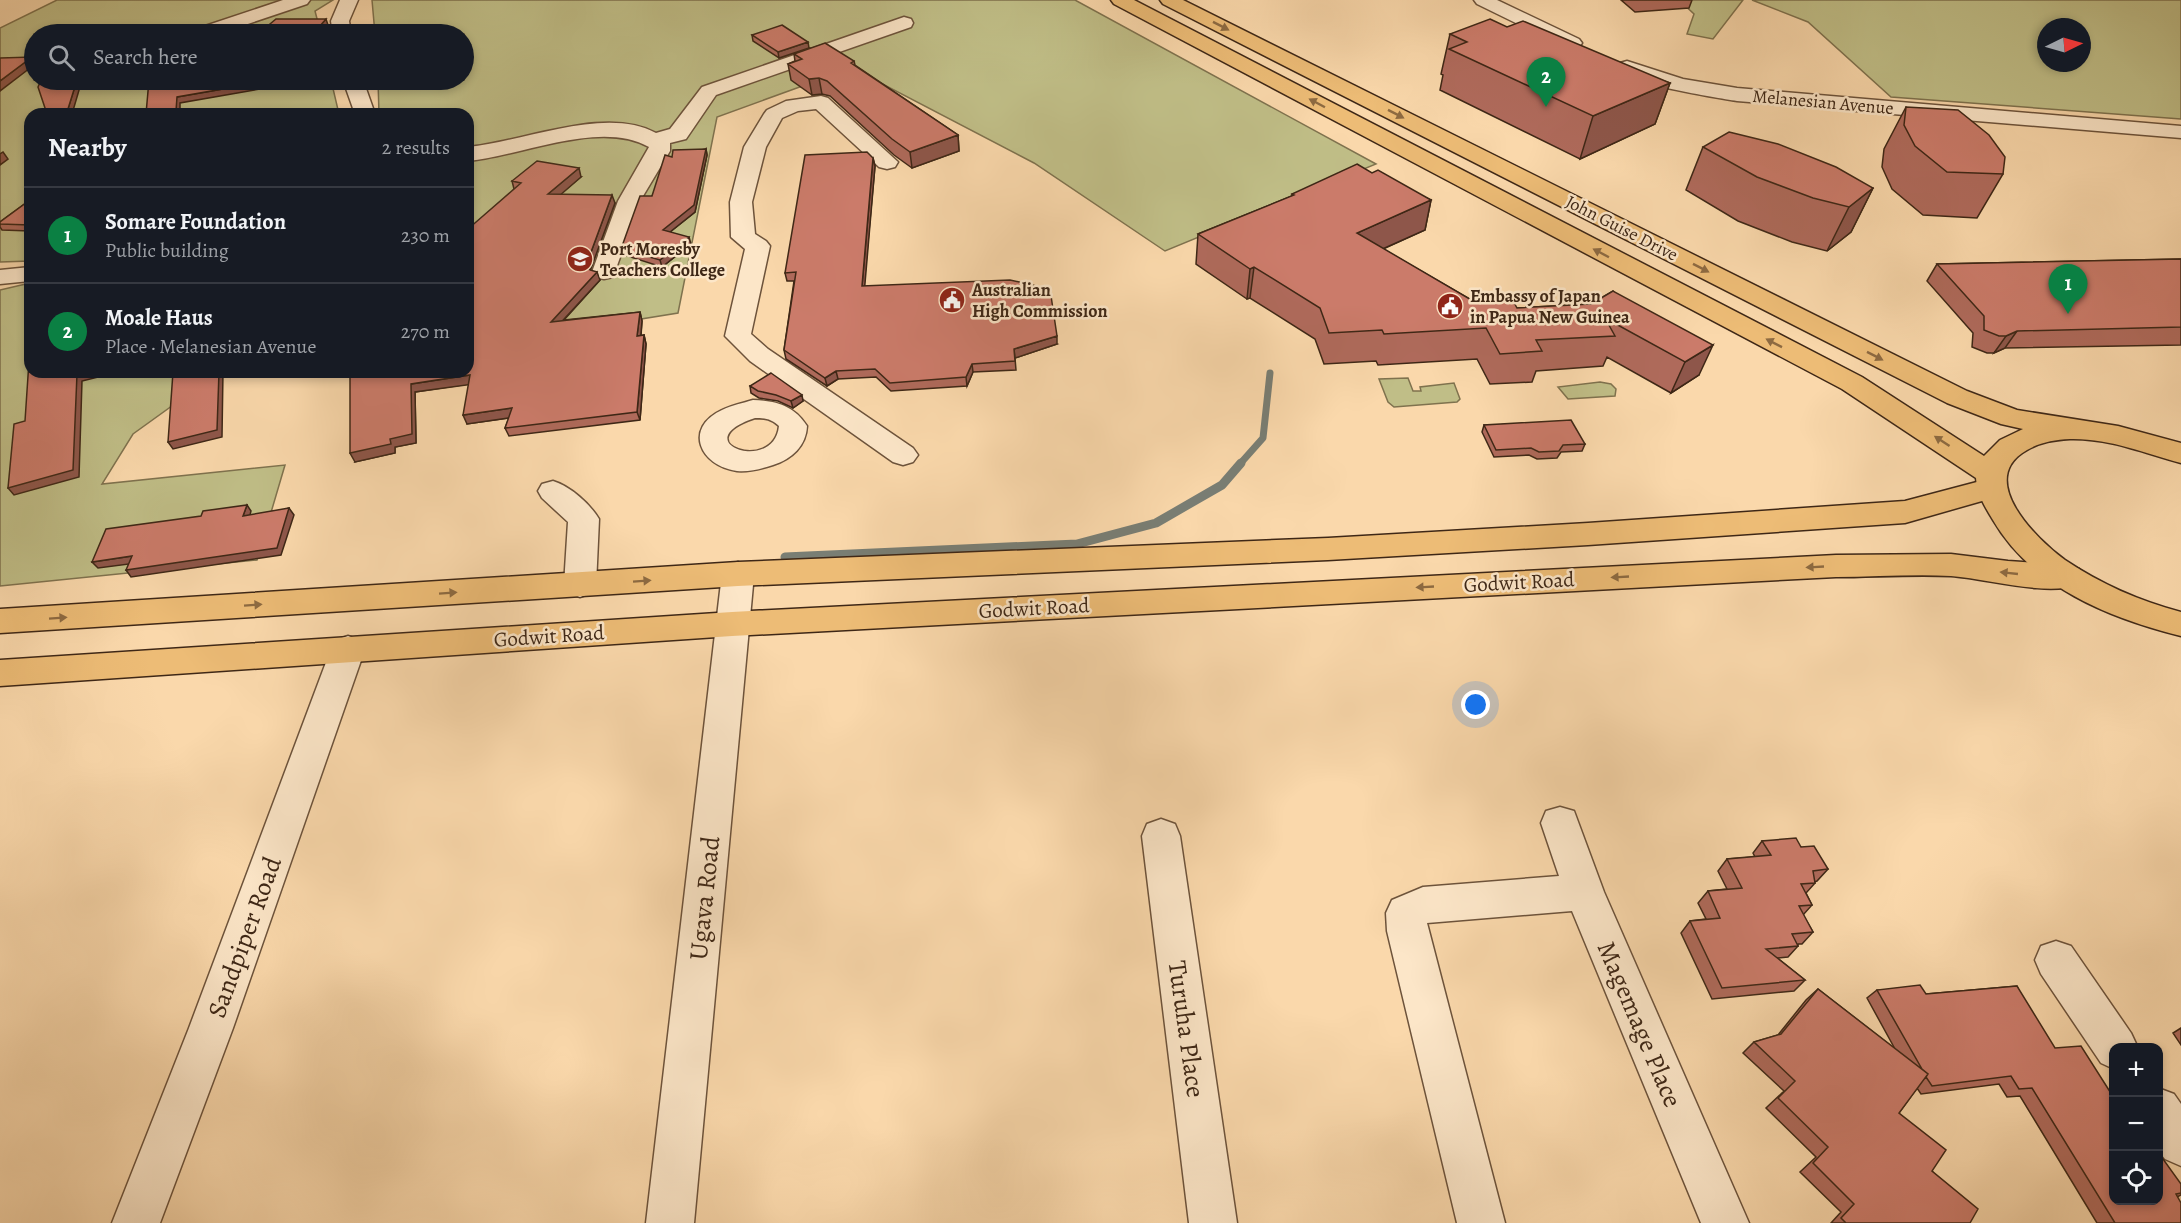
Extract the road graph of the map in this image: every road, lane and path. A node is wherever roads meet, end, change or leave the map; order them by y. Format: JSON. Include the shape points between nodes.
{"nodes":[{"id":1,"x":301,"y":0,"type":"edge"},
{"id":2,"x":350,"y":0,"type":"edge"},
{"id":3,"x":1120,"y":0,"type":"edge"},
{"id":4,"x":1169,"y":0,"type":"edge"},
{"id":5,"x":1483,"y":0,"type":"edge"},
{"id":6,"x":904,"y":23,"type":"dead end"},
{"id":7,"x":230,"y":24,"type":"edge"},
{"id":8,"x":340,"y":24,"type":"edge"},
{"id":9,"x":1592,"y":52,"type":"edge"},
{"id":10,"x":1613,"y":61,"type":"edge"},
{"id":11,"x":357,"y":90,"type":"edge"},
{"id":12,"x":363,"y":108,"type":"edge"},
{"id":13,"x":2181,"y":132,"type":"edge"},
{"id":14,"x":655,"y":140,"type":"junction"},
{"id":15,"x":474,"y":153,"type":"edge"},
{"id":16,"x":887,"y":162,"type":"dead end"},
{"id":17,"x":604,"y":272,"type":"dead end"},
{"id":18,"x":24,"y":275,"type":"edge"},
{"id":19,"x":0,"y":277,"type":"edge"},
{"id":20,"x":821,"y":399,"type":"junction"},
{"id":21,"x":790,"y":420,"type":"junction"},
{"id":22,"x":2084,"y":431,"type":"junction"},
{"id":23,"x":2181,"y":453,"type":"edge"},
{"id":24,"x":903,"y":455,"type":"dead end"},
{"id":25,"x":1991,"y":481,"type":"junction"},
{"id":26,"x":553,"y":491,"type":"dead end"},
{"id":27,"x":738,"y":574,"type":"junction"},
{"id":28,"x":2068,"y":577,"type":"junction"},
{"id":29,"x":580,"y":585,"type":"junction"},
{"id":30,"x":0,"y":621,"type":"edge"},
{"id":31,"x":732,"y":624,"type":"junction"},
{"id":32,"x":2181,"y":624,"type":"edge"},
{"id":33,"x":348,"y":650,"type":"junction"},
{"id":34,"x":0,"y":673,"type":"edge"},
{"id":35,"x":1560,"y":823,"type":"dead end"},
{"id":36,"x":1161,"y":836,"type":"dead end"},
{"id":37,"x":1584,"y":892,"type":"junction"},
{"id":38,"x":2056,"y":960,"type":"dead end"},
{"id":39,"x":2113,"y":1043,"type":"edge"},
{"id":40,"x":2163,"y":1117,"type":"edge"},
{"id":41,"x":2181,"y":1143,"type":"edge"},
{"id":42,"x":136,"y":1223,"type":"edge"},
{"id":43,"x":670,"y":1223,"type":"edge"},
{"id":44,"x":1213,"y":1223,"type":"edge"},
{"id":45,"x":1481,"y":1223,"type":"edge"},
{"id":46,"x":1725,"y":1223,"type":"edge"}],
"edges":[{"from":1,"to":7,"type":"street"},
{"from":2,"to":8,"type":"street"},
{"from":25,"to":3,"type":"main road","name":"John Guise Drive","one_way":true,"via":[[1852,383]]},
{"from":4,"to":22,"type":"main road","name":"John Guise Drive","one_way":true,"via":[[1957,397],[2011,418]]},
{"from":5,"to":9,"type":"street"},
{"from":6,"to":14,"type":"street","via":[[709,92],[678,134]]},
{"from":10,"to":13,"type":"street","name":"Melanesian Avenue","via":[[1655,80],[1715,92]]},
{"from":11,"to":12,"type":"street"},
{"from":14,"to":15,"type":"street","via":[[639,131],[598,131]]},
{"from":14,"to":17,"type":"street","via":[[660,144],[659,152],[629,201]]},
{"from":16,"to":20,"type":"street","via":[[821,102],[793,105],[774,114],[755,147],[741,202],[743,237],[758,246],[738,336]]},
{"from":18,"to":19,"type":"street"},
{"from":20,"to":21,"type":"street"},
{"from":20,"to":24,"type":"street"},
{"from":21,"to":21,"type":"street","via":[[790,440],[776,453],[755,461],[729,459],[713,448],[714,431],[735,402]]},
{"from":22,"to":23,"type":"main road","via":[[2134,438]]},
{"from":22,"to":25,"type":"main road","via":[[2048,432],[2019,440],[2000,454]]},
{"from":25,"to":27,"type":"main road","name":"Godwit Road","via":[[1905,512],[1316,549]]},
{"from":25,"to":28,"type":"main road","via":[[2008,525],[2033,551]]},
{"from":26,"to":29,"type":"street","via":[[584,519]]},
{"from":29,"to":27,"type":"main road","name":"Godwit Road","one_way":true},
{"from":27,"to":31,"type":"street","name":"Ugava Road"},
{"from":28,"to":31,"type":"main road","name":"Godwit Road","one_way":true,"via":[[1952,565],[1836,566]]},
{"from":28,"to":32,"type":"main road","via":[[2136,610]]},
{"from":30,"to":29,"type":"main road","name":"Godwit Road","one_way":true},
{"from":31,"to":33,"type":"main road","name":"Godwit Road"},
{"from":31,"to":43,"type":"street","name":"Ugava Road"},
{"from":33,"to":34,"type":"main road","name":"Godwit Road"},
{"from":33,"to":42,"type":"street","name":"Sandpiper Road"},
{"from":35,"to":37,"type":"street","name":"Magemage Place"},
{"from":36,"to":44,"type":"street","name":"Turuha Place"},
{"from":37,"to":45,"type":"street","via":[[1423,905],[1406,914]]},
{"from":37,"to":46,"type":"street","name":"Magemage Place"},
{"from":38,"to":39,"type":"street"},
{"from":40,"to":41,"type":"street"}]}
